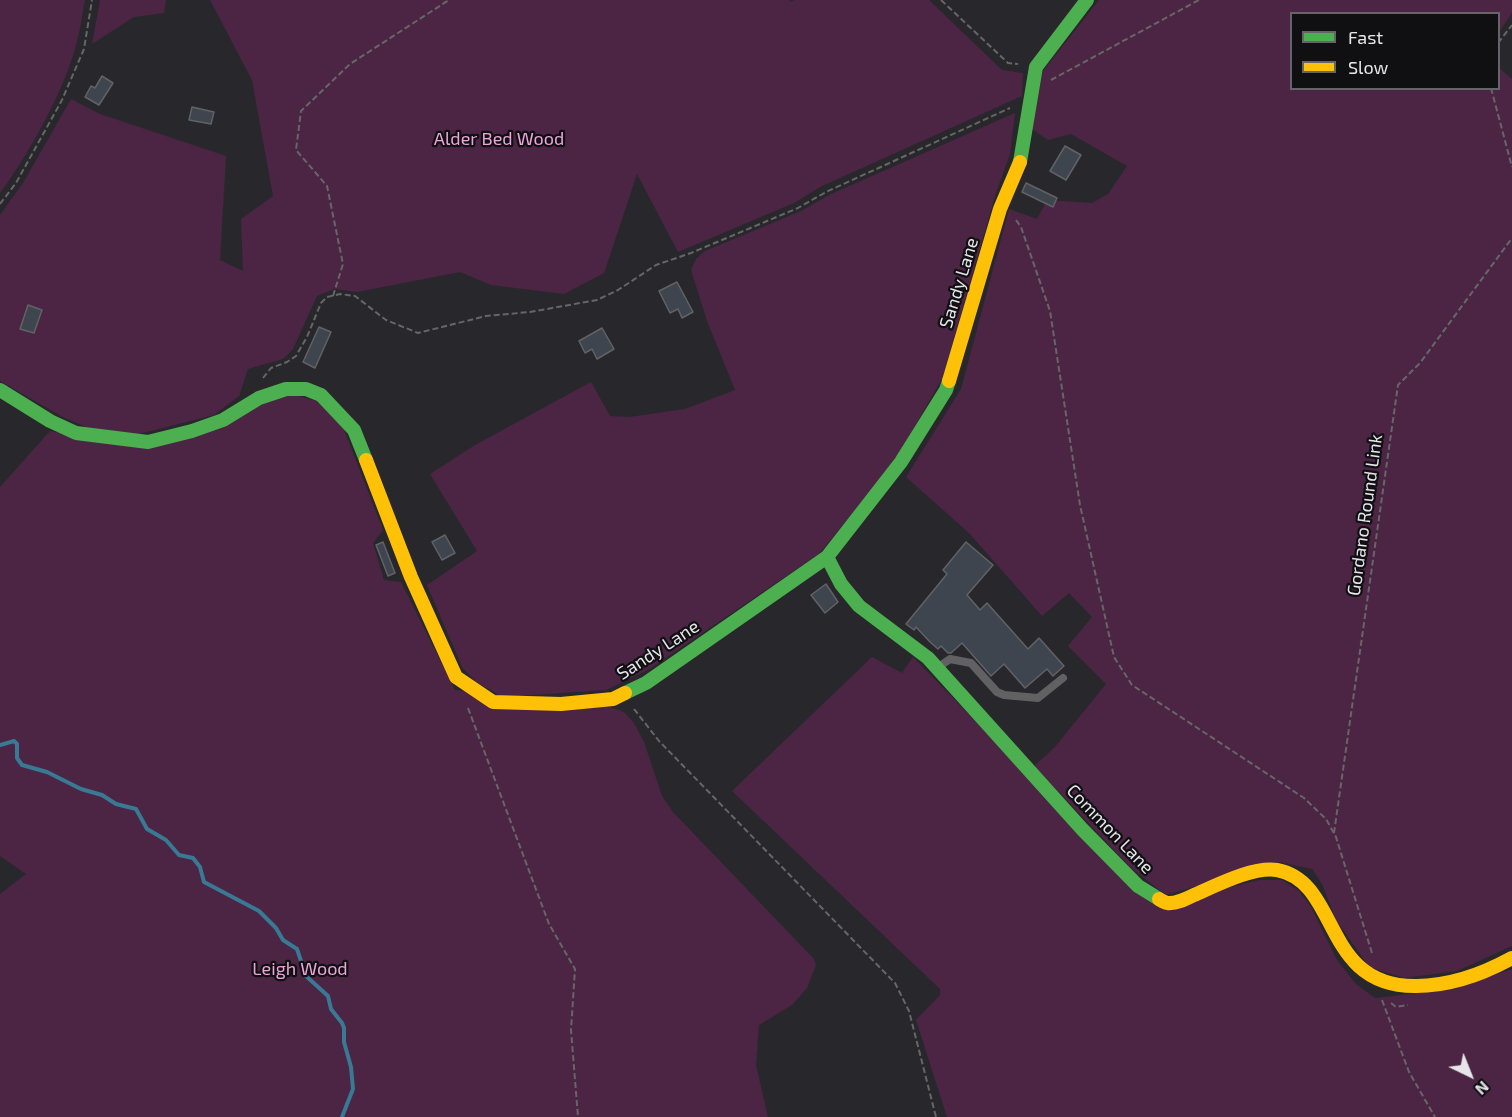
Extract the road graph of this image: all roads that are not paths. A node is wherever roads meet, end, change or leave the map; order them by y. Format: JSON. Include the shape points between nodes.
{"nodes":[{"id":1,"x":1087,"y":0,"type":"edge"},
{"id":2,"x":0,"y":390,"type":"edge"},
{"id":3,"x":827,"y":557,"type":"junction"},
{"id":4,"x":937,"y":669,"type":"junction"},
{"id":5,"x":1064,"y":678,"type":"dead end"},
{"id":6,"x":1512,"y":958,"type":"edge"}],
"edges":[{"from":1,"to":3,"type":"street","name":"Sandy Lane","via":[[1036,67],[1020,162],[1003,203],[946,390],[901,462]]},
{"from":2,"to":3,"type":"street","name":"Sandy Lane","via":[[76,434],[148,442],[223,420],[259,398],[286,389],[306,389],[321,395],[354,430],[411,577],[456,677],[493,702],[561,704],[613,699],[625,694]]},
{"from":3,"to":4,"type":"street","name":"Common Lane","via":[[841,585],[859,606]]},
{"from":4,"to":5,"type":"lane","via":[[950,659],[969,662],[1000,694],[1035,698]]},
{"from":4,"to":6,"type":"street","name":"Common Lane","via":[[1082,829],[1138,886],[1155,897],[1167,903],[1180,901],[1254,873],[1274,870],[1301,883],[1353,963],[1379,980],[1405,987],[1438,985],[1461,981]]}]}
